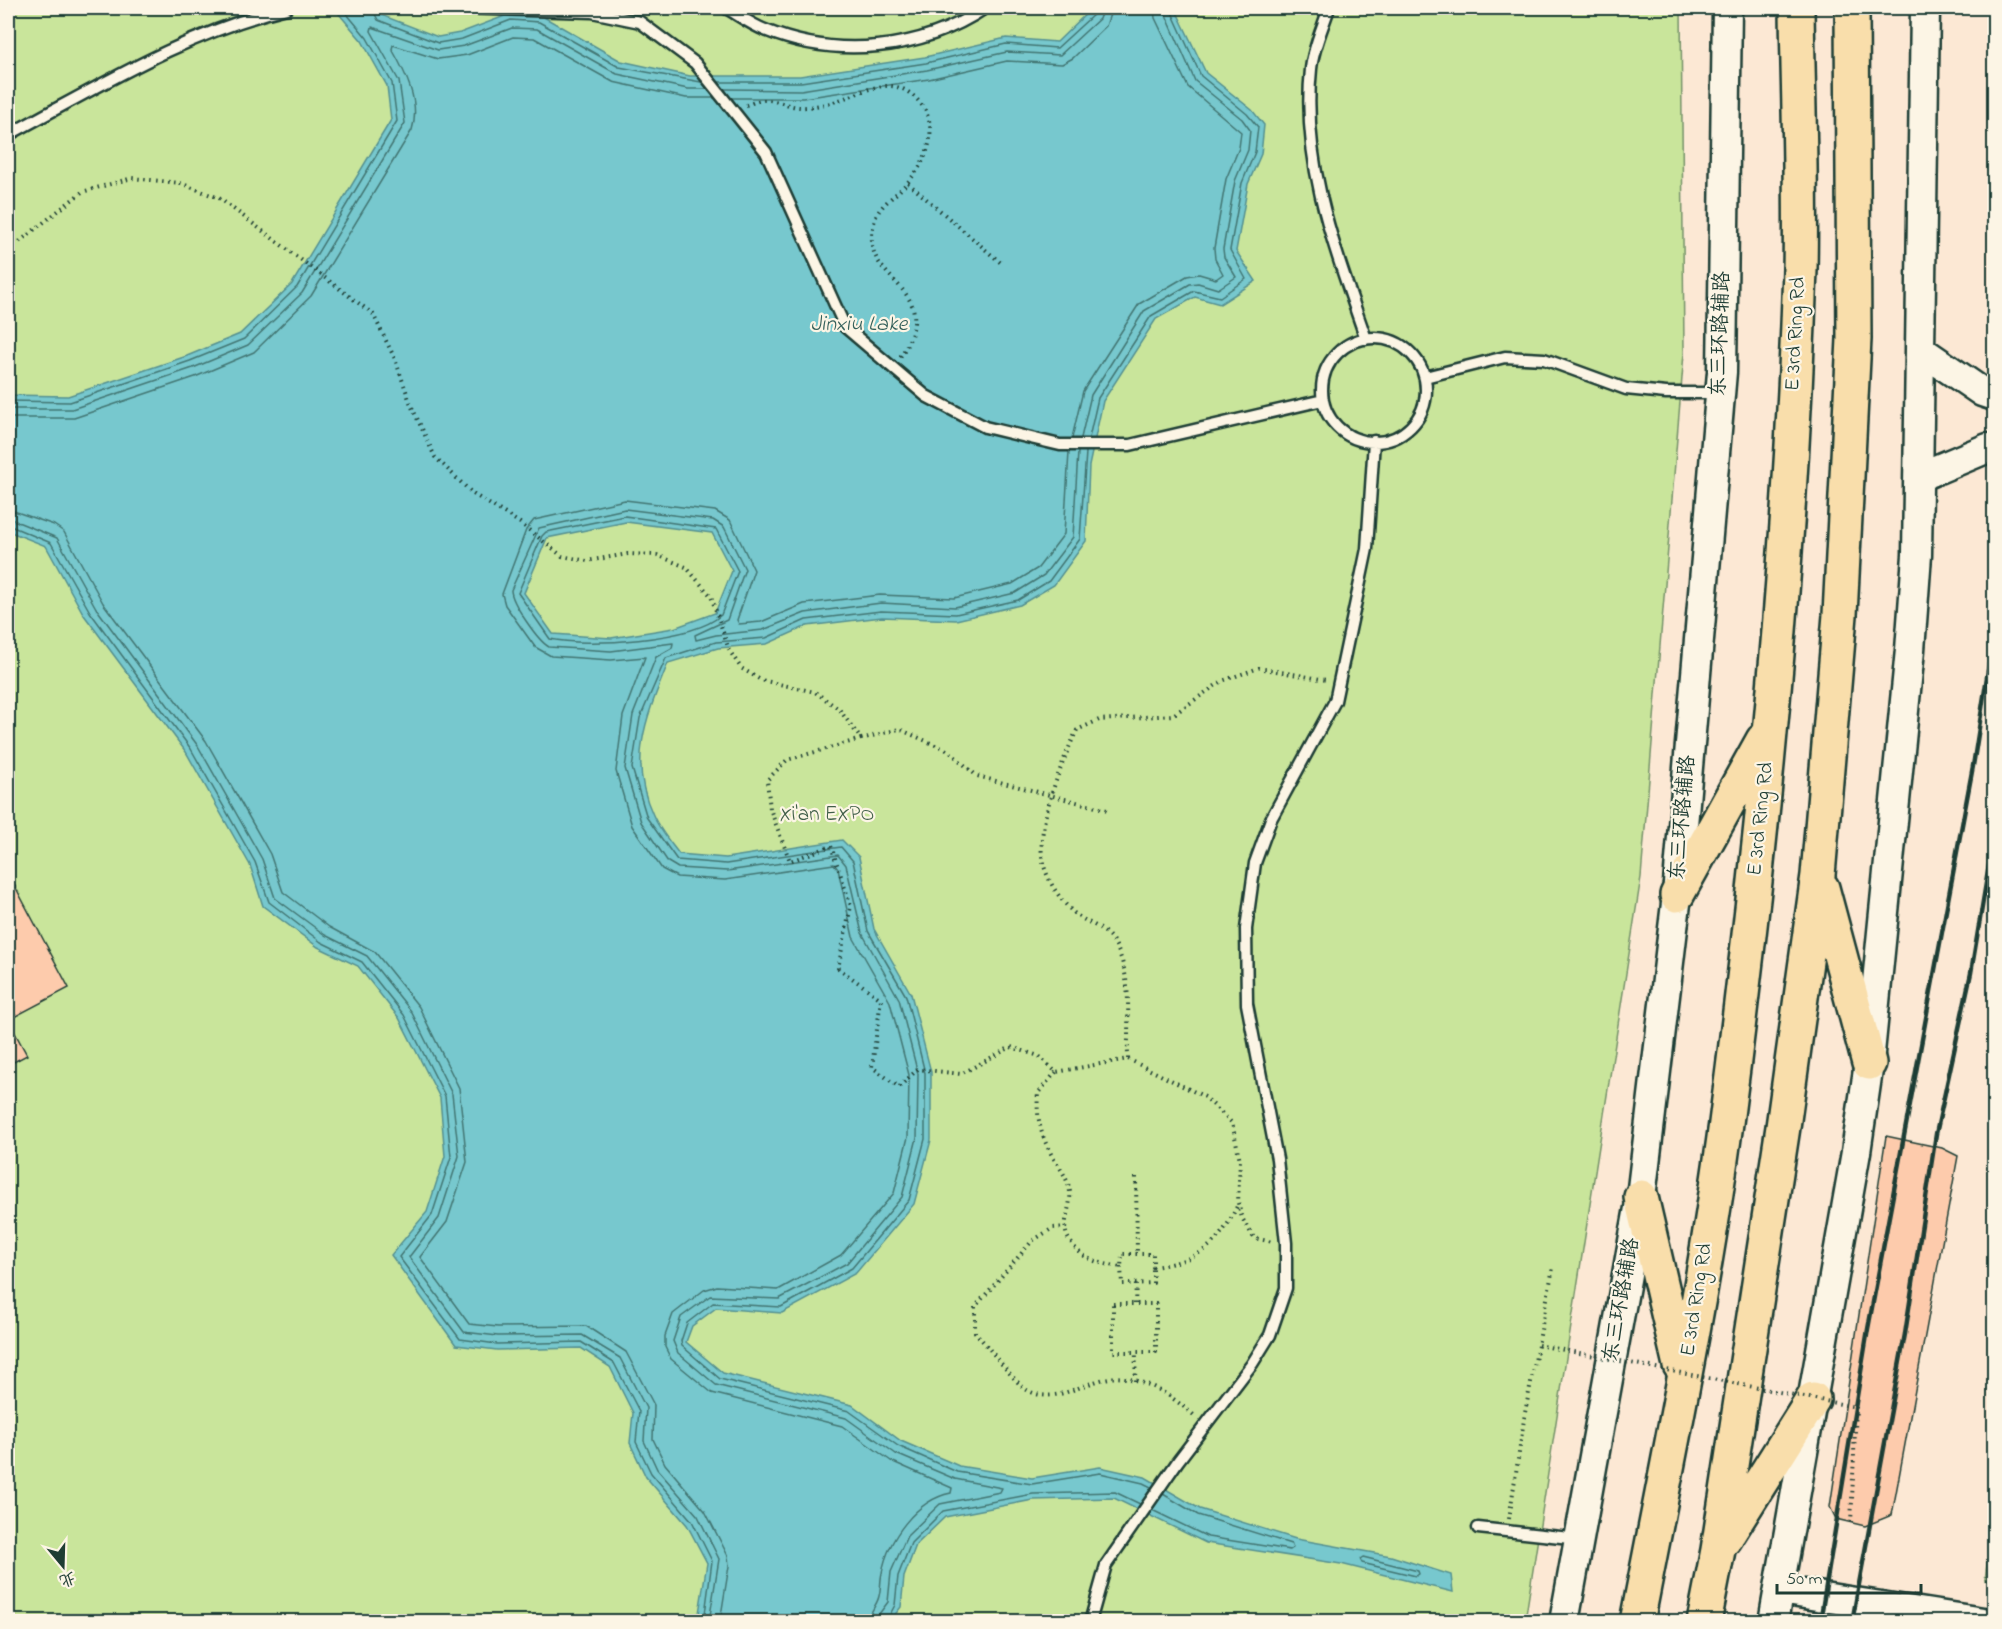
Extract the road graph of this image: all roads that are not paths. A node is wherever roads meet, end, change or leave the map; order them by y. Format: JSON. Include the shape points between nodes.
{"nodes":[{"id":1,"x":287,"y":8,"type":"edge"},
{"id":2,"x":463,"y":8,"type":"edge"},
{"id":3,"x":726,"y":8,"type":"edge"},
{"id":4,"x":985,"y":8,"type":"edge"},
{"id":5,"x":1329,"y":8,"type":"edge"},
{"id":6,"x":1727,"y":8,"type":"edge"},
{"id":7,"x":1797,"y":8,"type":"edge"},
{"id":8,"x":1852,"y":8,"type":"edge"},
{"id":9,"x":1925,"y":8,"type":"edge"},
{"id":10,"x":247,"y":13,"type":"edge"},
{"id":11,"x":8,"y":135,"type":"edge"},
{"id":12,"x":1366,"y":339,"type":"junction"},
{"id":13,"x":1921,"y":350,"type":"junction"},
{"id":14,"x":1425,"y":377,"type":"junction"},
{"id":15,"x":1720,"y":393,"type":"junction"},
{"id":16,"x":1995,"y":396,"type":"edge"},
{"id":17,"x":1323,"y":400,"type":"junction"},
{"id":18,"x":1374,"y":441,"type":"junction"},
{"id":19,"x":1995,"y":450,"type":"edge"},
{"id":20,"x":1919,"y":477,"type":"junction"},
{"id":21,"x":1771,"y":725,"type":"junction"},
{"id":22,"x":1818,"y":875,"type":"junction"},
{"id":23,"x":1677,"y":896,"type":"junction"},
{"id":24,"x":1869,"y":1063,"type":"junction"},
{"id":25,"x":1641,"y":1197,"type":"junction"},
{"id":26,"x":1683,"y":1381,"type":"junction"},
{"id":27,"x":1813,"y":1399,"type":"junction"},
{"id":28,"x":1478,"y":1528,"type":"dead end"},
{"id":29,"x":1579,"y":1539,"type":"junction"},
{"id":30,"x":1718,"y":1550,"type":"junction"},
{"id":31,"x":1776,"y":1607,"type":"edge"},
{"id":32,"x":1090,"y":1622,"type":"edge"},
{"id":33,"x":1564,"y":1622,"type":"edge"},
{"id":34,"x":1637,"y":1622,"type":"edge"},
{"id":35,"x":1704,"y":1622,"type":"edge"},
{"id":36,"x":1860,"y":1622,"type":"edge"},
{"id":37,"x":1983,"y":1622,"type":"edge"}],
"edges":[{"from":1,"to":10,"type":"lane"},
{"from":2,"to":17,"type":"lane","via":[[592,12],[640,22],[695,63],[766,152],[845,327],[926,396],[985,427],[1060,445],[1130,445]]},
{"from":3,"to":4,"type":"lane","via":[[765,30],[833,48],[894,45],[944,29]]},
{"from":5,"to":12,"type":"lane","via":[[1311,68],[1315,176],[1329,231]]},
{"from":6,"to":15,"type":"main road","name":"东三环路辅路"},
{"from":7,"to":21,"type":"highway","name":"E 3rd Ring Rd","via":[[1800,266],[1783,594]]},
{"from":8,"to":22,"type":"highway","via":[[1854,339],[1840,615]]},
{"from":9,"to":13,"type":"main road"},
{"from":10,"to":11,"type":"lane"},
{"from":12,"to":14,"type":"lane","via":[[1392,340],[1406,349],[1418,361]]},
{"from":12,"to":17,"type":"lane","via":[[1342,349],[1330,361],[1323,377]]},
{"from":13,"to":16,"type":"main road","via":[[1982,392]]},
{"from":13,"to":20,"type":"main road"},
{"from":14,"to":15,"type":"lane","via":[[1505,357],[1544,359],[1626,389]]},
{"from":14,"to":18,"type":"lane","via":[[1422,411],[1413,425],[1399,435]]},
{"from":15,"to":23,"type":"main road","name":"东三环路辅路"},
{"from":17,"to":18,"type":"lane","via":[[1336,425],[1350,436]]},
{"from":18,"to":32,"type":"lane","via":[[1367,549],[1335,701],[1271,819],[1255,864],[1246,929],[1247,1004],[1278,1159],[1286,1288],[1270,1335],[1252,1364],[1106,1565]]},
{"from":19,"to":20,"type":"main road","via":[[1988,448]]},
{"from":20,"to":24,"type":"main road","via":[[1910,650]]},
{"from":21,"to":23,"type":"highway"},
{"from":21,"to":26,"type":"highway","name":"E 3rd Ring Rd","via":[[1726,1126]]},
{"from":22,"to":24,"type":"highway"},
{"from":22,"to":30,"type":"highway"},
{"from":23,"to":25,"type":"main road","name":"东三环路辅路"},
{"from":24,"to":27,"type":"main road"},
{"from":25,"to":26,"type":"highway"},
{"from":25,"to":29,"type":"main road","name":"东三环路辅路"},
{"from":26,"to":34,"type":"highway","name":"E 3rd Ring Rd"},
{"from":27,"to":30,"type":"highway"},
{"from":27,"to":31,"type":"main road"},
{"from":28,"to":29,"type":"lane"},
{"from":29,"to":33,"type":"main road","name":"东三环路辅路"},
{"from":30,"to":35,"type":"highway"},
{"from":31,"to":36,"type":"main road"},
{"from":31,"to":37,"type":"main road"}]}
